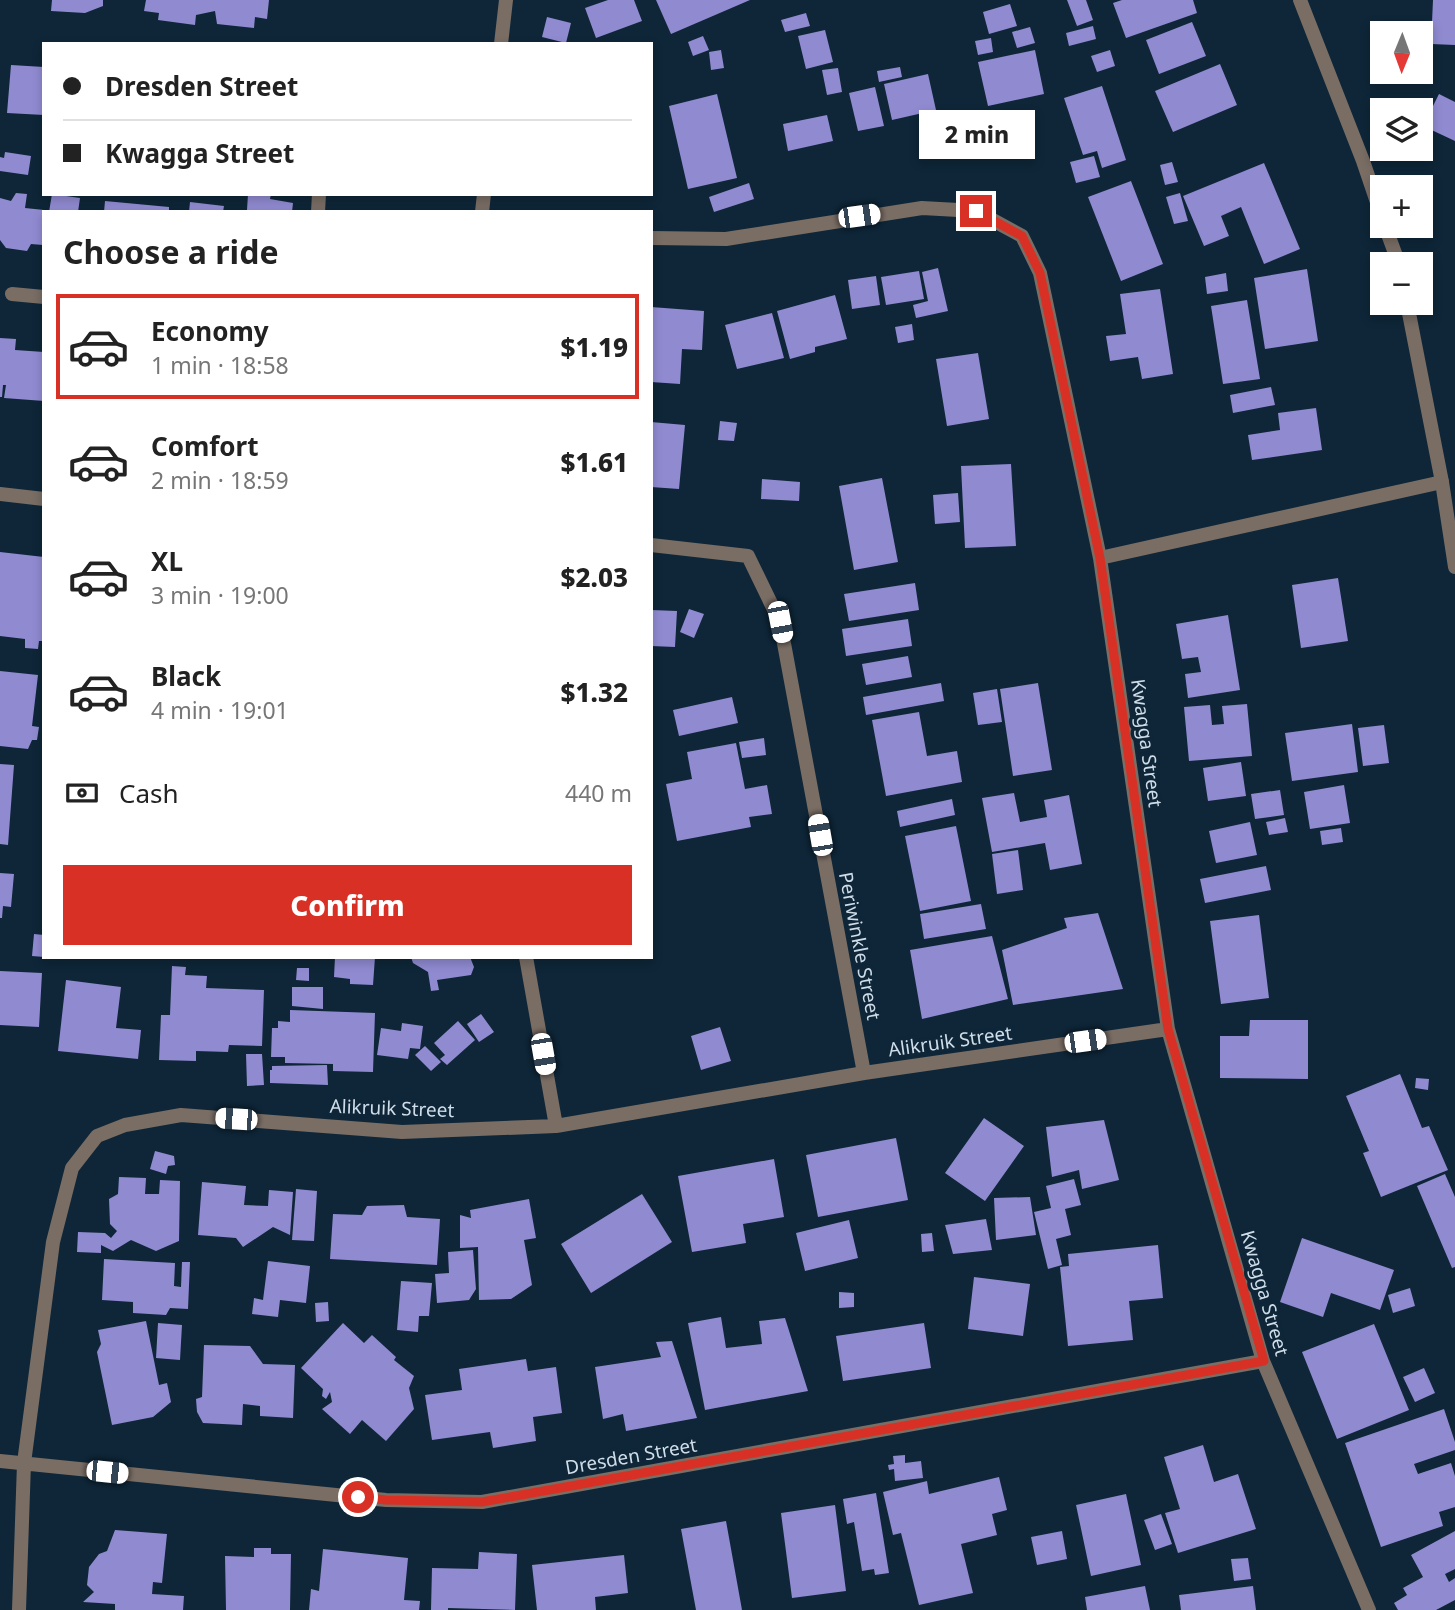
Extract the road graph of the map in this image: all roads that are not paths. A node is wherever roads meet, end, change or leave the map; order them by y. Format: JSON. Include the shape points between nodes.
{"nodes":[{"id":1,"x":506,"y":0,"type":"edge"},
{"id":2,"x":1300,"y":0,"type":"edge"},
{"id":3,"x":501,"y":42,"type":"edge"},
{"id":4,"x":1370,"y":182,"type":"edge"},
{"id":5,"x":653,"y":238,"type":"edge"},
{"id":6,"x":12,"y":294,"type":"dead end"},
{"id":7,"x":42,"y":297,"type":"edge"},
{"id":8,"x":1409,"y":315,"type":"edge"},
{"id":9,"x":1441,"y":482,"type":"junction"},
{"id":10,"x":0,"y":494,"type":"edge"},
{"id":11,"x":42,"y":499,"type":"edge"},
{"id":12,"x":653,"y":545,"type":"edge"},
{"id":13,"x":1100,"y":558,"type":"junction"},
{"id":14,"x":1455,"y":567,"type":"edge"},
{"id":15,"x":526,"y":959,"type":"edge"},
{"id":16,"x":1168,"y":1029,"type":"junction"},
{"id":17,"x":864,"y":1073,"type":"junction"},
{"id":18,"x":556,"y":1126,"type":"junction"},
{"id":19,"x":1264,"y":1361,"type":"junction"},
{"id":20,"x":0,"y":1461,"type":"edge"},
{"id":21,"x":24,"y":1463,"type":"junction"},
{"id":22,"x":19,"y":1610,"type":"edge"},
{"id":23,"x":1368,"y":1610,"type":"edge"}],
"edges":[{"from":1,"to":3,"type":"street"},
{"from":2,"to":4,"type":"street"},
{"from":5,"to":13,"type":"street","name":"Kwagga Street","via":[[726,239],[922,208],[976,211],[1022,236],[1040,273]]},
{"from":6,"to":7,"type":"street"},
{"from":8,"to":9,"type":"street"},
{"from":9,"to":13,"type":"street"},
{"from":9,"to":14,"type":"street"},
{"from":10,"to":11,"type":"street"},
{"from":12,"to":17,"type":"street","name":"Periwinkle Street","via":[[748,556],[780,622]]},
{"from":13,"to":16,"type":"street","name":"Kwagga Street"},
{"from":15,"to":18,"type":"street"},
{"from":16,"to":17,"type":"street","name":"Alikruik Street"},
{"from":16,"to":19,"type":"street","name":"Kwagga Street"},
{"from":17,"to":18,"type":"street","name":"Alikruik Street"},
{"from":18,"to":21,"type":"street","name":"Alikruik Street","via":[[402,1132],[181,1115],[125,1125],[97,1136],[72,1168],[53,1242]]},
{"from":19,"to":21,"type":"street","name":"Dresden Street","via":[[482,1502],[386,1500]]},
{"from":19,"to":23,"type":"street","name":"Kwagga Street"},
{"from":20,"to":21,"type":"street","name":"Dresden Street"},
{"from":21,"to":22,"type":"street","name":"Alikruik Street"}]}
